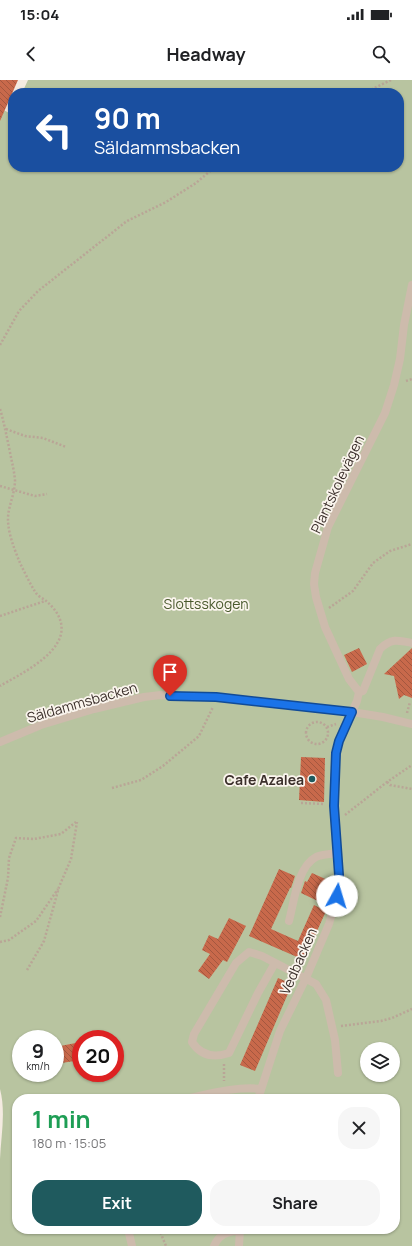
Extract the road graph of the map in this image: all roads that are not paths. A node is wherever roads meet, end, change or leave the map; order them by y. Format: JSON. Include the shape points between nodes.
{"nodes":[{"id":1,"x":412,"y":285,"type":"edge"},
{"id":2,"x":412,"y":643,"type":"edge"},
{"id":3,"x":359,"y":692,"type":"junction"},
{"id":4,"x":352,"y":712,"type":"junction"},
{"id":5,"x":412,"y":724,"type":"edge"},
{"id":6,"x":0,"y":742,"type":"edge"},
{"id":7,"x":338,"y":853,"type":"junction"},
{"id":8,"x":289,"y":921,"type":"dead end"},
{"id":9,"x":275,"y":963,"type":"junction"},
{"id":10,"x":306,"y":978,"type":"junction"},
{"id":11,"x":338,"y":1073,"type":"dead end"},
{"id":12,"x":261,"y":1089,"type":"junction"},
{"id":13,"x":209,"y":1094,"type":"edge"},
{"id":14,"x":260,"y":1094,"type":"edge"},
{"id":15,"x":129,"y":1234,"type":"edge"},
{"id":16,"x":223,"y":1234,"type":"edge"},
{"id":17,"x":240,"y":1234,"type":"edge"},
{"id":18,"x":132,"y":1246,"type":"edge"},
{"id":19,"x":214,"y":1246,"type":"edge"},
{"id":20,"x":238,"y":1246,"type":"edge"}],
"edges":[{"from":1,"to":3,"type":"lane","name":"Plantskolevägen","via":[[400,359],[385,413],[328,527],[315,573],[316,596],[325,627],[349,679]]},
{"from":2,"to":3,"type":"lane","via":[[395,640],[385,644],[380,649],[363,691]]},
{"from":3,"to":4,"type":"lane"},
{"from":4,"to":5,"type":"lane","name":"Säldammsbacken"},
{"from":4,"to":6,"type":"lane","name":"Säldammsbacken","via":[[216,697],[161,695],[101,707],[41,725]]},
{"from":4,"to":7,"type":"lane","name":"Vedbacken","via":[[336,753],[334,804]]},
{"from":7,"to":8,"type":"lane","via":[[316,857],[309,863],[297,885]]},
{"from":7,"to":10,"type":"lane","name":"Vedbacken","via":[[337,896],[329,924]]},
{"from":9,"to":9,"type":"lane","via":[[249,952],[236,963],[194,1034],[192,1042],[196,1049],[209,1056],[219,1057],[229,1053]]},
{"from":9,"to":10,"type":"lane"},
{"from":10,"to":11,"type":"lane","via":[[316,984],[326,1000],[333,1028]]},
{"from":10,"to":12,"type":"lane","name":"Vedbacken","via":[[280,1031]]},
{"from":12,"to":13,"type":"lane"},
{"from":12,"to":14,"type":"lane","name":"Vedbacken"},
{"from":15,"to":18,"type":"lane"},
{"from":16,"to":19,"type":"lane"},
{"from":17,"to":20,"type":"lane"}]}
